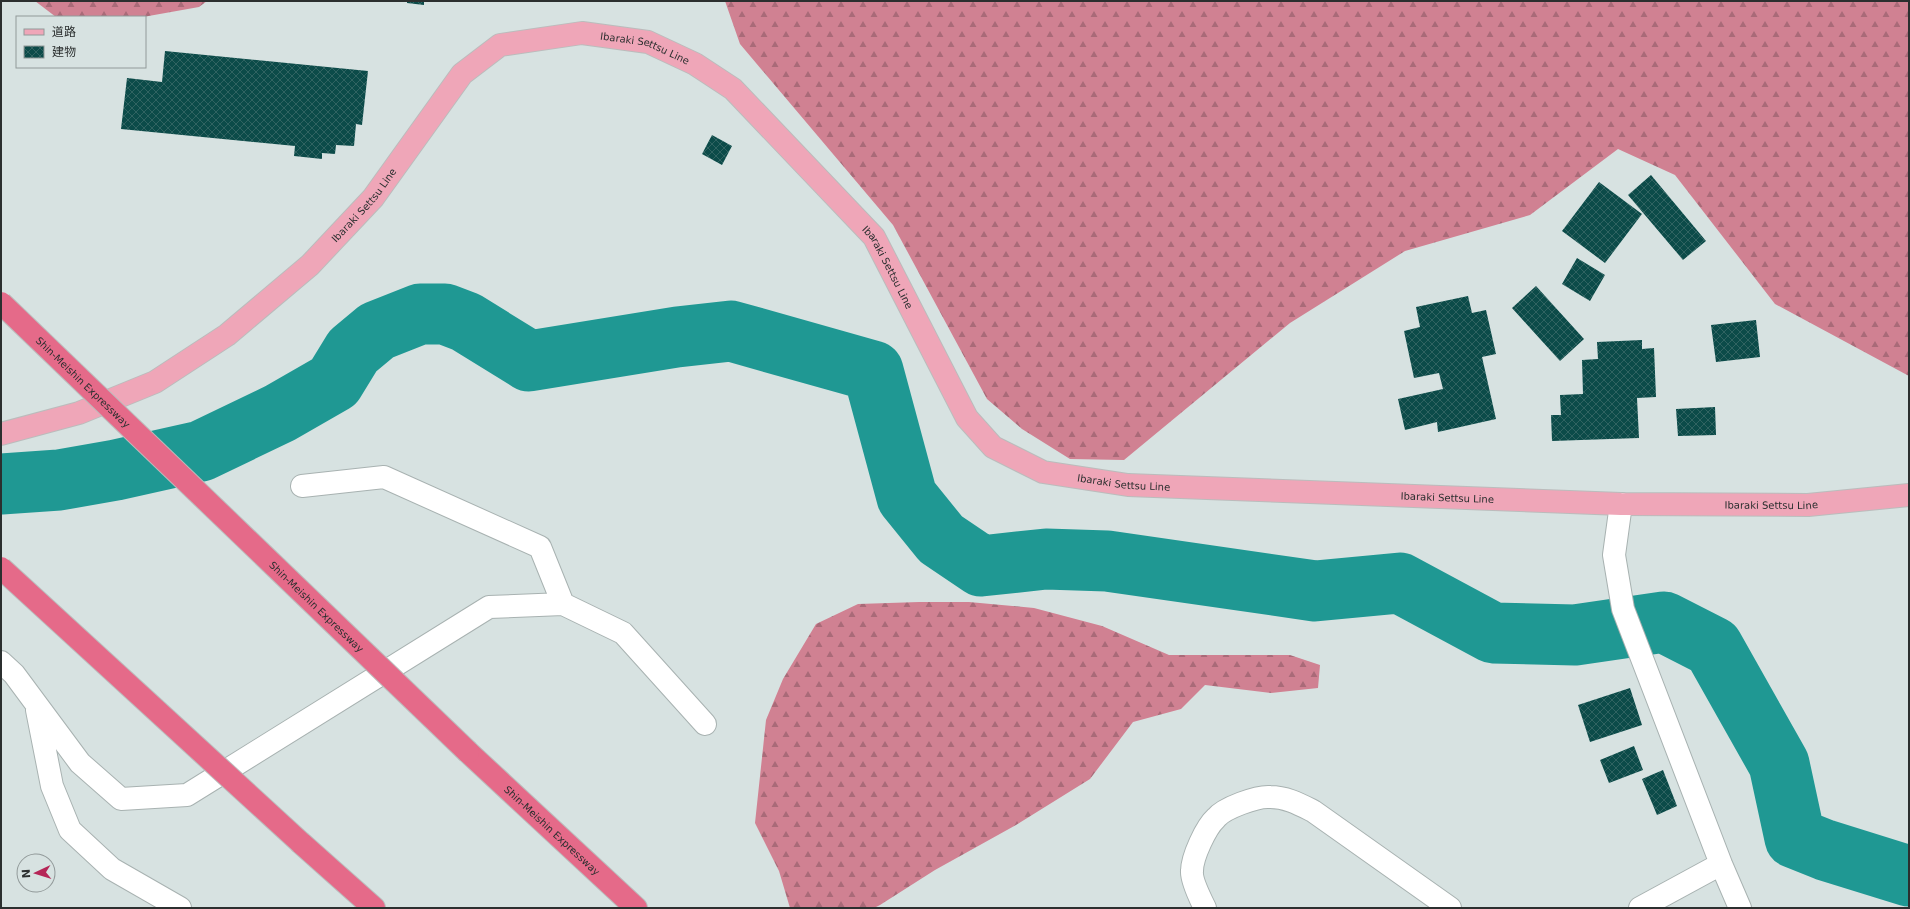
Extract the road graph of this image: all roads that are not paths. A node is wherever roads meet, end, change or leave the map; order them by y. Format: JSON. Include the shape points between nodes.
{"nodes":[{"id":1,"x":1,"y":303,"type":"edge"},
{"id":2,"x":1,"y":434,"type":"edge"},
{"id":3,"x":302,"y":486,"type":"dead end"},
{"id":4,"x":1909,"y":495,"type":"edge"},
{"id":5,"x":1621,"y":504,"type":"junction"},
{"id":6,"x":1,"y":568,"type":"edge"},
{"id":7,"x":563,"y":604,"type":"junction"},
{"id":8,"x":1,"y":662,"type":"edge"},
{"id":9,"x":36,"y":706,"type":"junction"},
{"id":10,"x":705,"y":724,"type":"dead end"},
{"id":11,"x":1721,"y":864,"type":"junction"},
{"id":12,"x":180,"y":908,"type":"edge"},
{"id":13,"x":374,"y":908,"type":"edge"},
{"id":14,"x":636,"y":908,"type":"edge"},
{"id":15,"x":1205,"y":908,"type":"edge"},
{"id":16,"x":1450,"y":908,"type":"edge"},
{"id":17,"x":1640,"y":908,"type":"edge"},
{"id":18,"x":1740,"y":908,"type":"edge"}],
"edges":[{"from":1,"to":14,"type":"highway","name":"Shin-Meishin Expressway","bridge":true,"via":[[468,752]]},
{"from":2,"to":5,"type":"main road","name":"Ibaraki Settsu Line","via":[[80,413],[155,382],[227,335],[310,265],[373,198],[462,74],[500,45],[582,33],[648,42],[695,64],[733,89],[874,237],[967,418],[993,447],[1042,472],[1128,485]]},
{"from":3,"to":7,"type":"street","via":[[384,477],[540,547]]},
{"from":4,"to":5,"type":"main road","name":"Ibaraki Settsu Line","via":[[1808,504]]},
{"from":5,"to":11,"type":"street","via":[[1614,555],[1623,610]]},
{"from":6,"to":13,"type":"highway","bridge":true},
{"from":7,"to":9,"type":"street","via":[[489,607],[187,795],[120,799],[80,763]]},
{"from":7,"to":10,"type":"street","via":[[623,633]]},
{"from":8,"to":9,"type":"street","via":[[14,674]]},
{"from":9,"to":12,"type":"street","via":[[52,786],[70,830],[112,869]]},
{"from":11,"to":17,"type":"street"},
{"from":11,"to":18,"type":"street"},
{"from":15,"to":16,"type":"street","via":[[1200,900],[1192,871],[1200,843],[1216,817],[1240,804],[1268,797],[1292,800],[1313,811]]}]}
